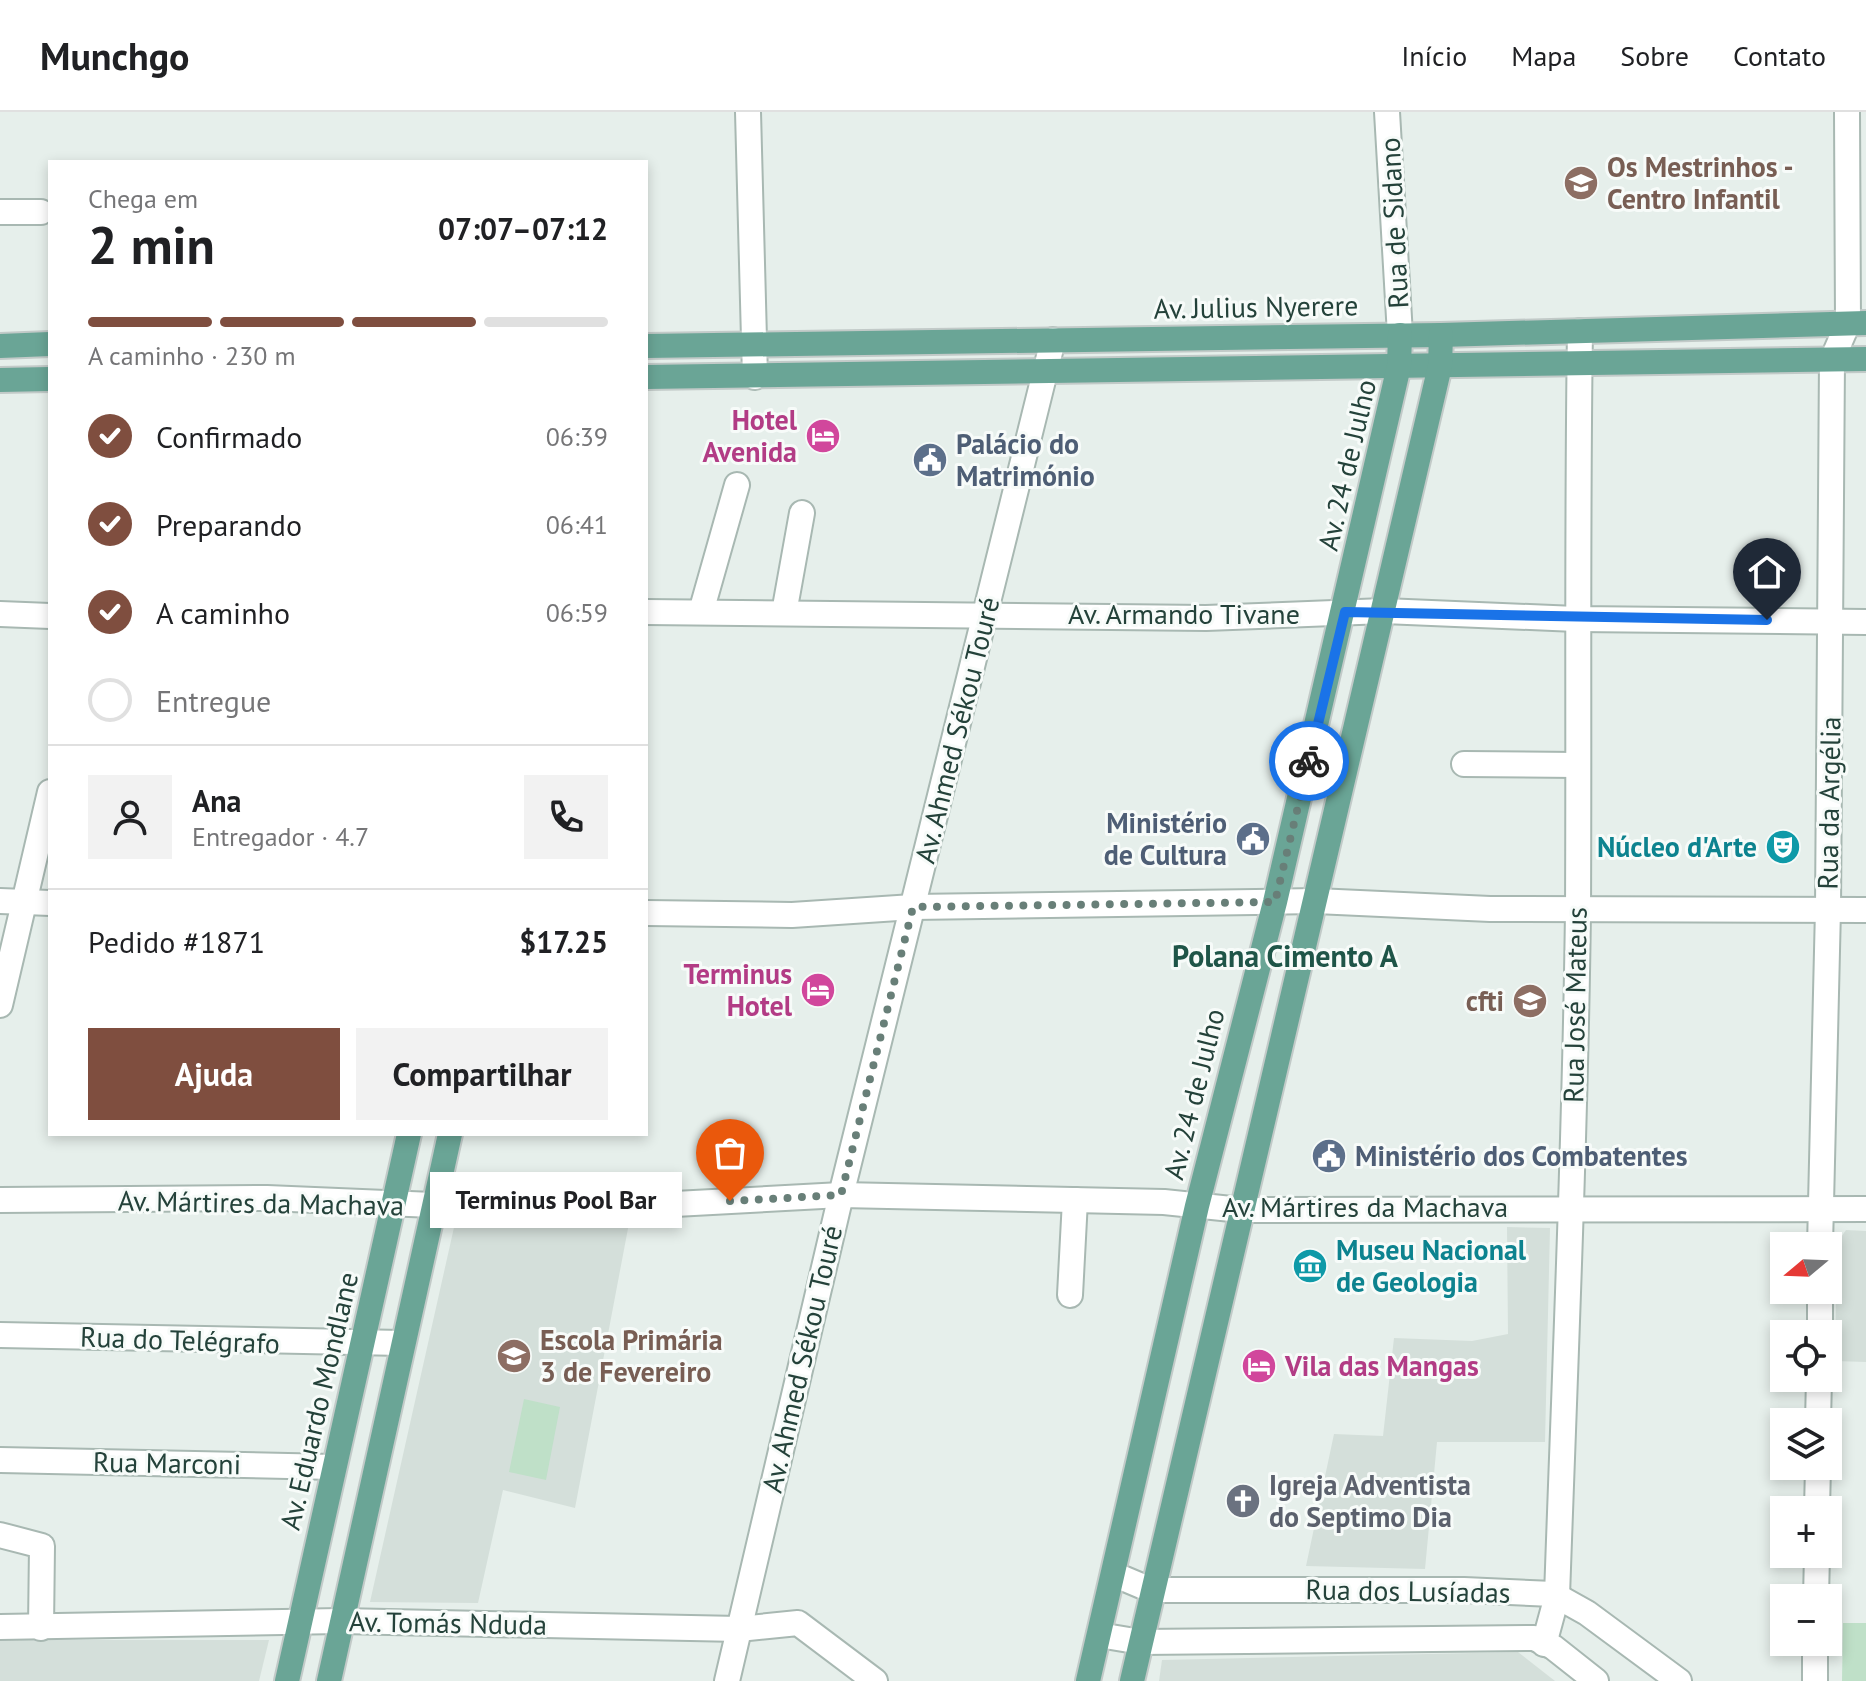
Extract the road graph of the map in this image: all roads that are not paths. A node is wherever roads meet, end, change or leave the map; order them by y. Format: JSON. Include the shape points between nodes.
{"nodes":[{"id":1,"x":748,"y":112,"type":"edge"},
{"id":2,"x":1387,"y":112,"type":"edge"},
{"id":3,"x":1847,"y":112,"type":"edge"},
{"id":4,"x":0,"y":212,"type":"edge"},
{"id":5,"x":41,"y":212,"type":"dead end"},
{"id":6,"x":1857,"y":323,"type":"edge"},
{"id":7,"x":1580,"y":331,"type":"junction"},
{"id":8,"x":1400,"y":335,"type":"junction"},
{"id":9,"x":1441,"y":335,"type":"junction"},
{"id":10,"x":1053,"y":340,"type":"junction"},
{"id":11,"x":48,"y":344,"type":"edge"},
{"id":12,"x":753,"y":345,"type":"junction"},
{"id":13,"x":0,"y":346,"type":"edge"},
{"id":14,"x":648,"y":346,"type":"edge"},
{"id":15,"x":1866,"y":359,"type":"edge"},
{"id":16,"x":1832,"y":360,"type":"junction"},
{"id":17,"x":1580,"y":364,"type":"junction"},
{"id":18,"x":1399,"y":366,"type":"junction"},
{"id":19,"x":1440,"y":366,"type":"junction"},
{"id":20,"x":1046,"y":374,"type":"junction"},
{"id":21,"x":648,"y":377,"type":"edge"},
{"id":22,"x":755,"y":377,"type":"junction"},
{"id":23,"x":48,"y":379,"type":"edge"},
{"id":24,"x":0,"y":380,"type":"edge"},
{"id":25,"x":737,"y":485,"type":"dead end"},
{"id":26,"x":802,"y":513,"type":"dead end"},
{"id":27,"x":1384,"y":611,"type":"junction"},
{"id":28,"x":648,"y":612,"type":"edge"},
{"id":29,"x":701,"y":612,"type":"junction"},
{"id":30,"x":1345,"y":612,"type":"junction"},
{"id":31,"x":784,"y":613,"type":"junction"},
{"id":32,"x":985,"y":613,"type":"junction"},
{"id":33,"x":0,"y":614,"type":"edge"},
{"id":34,"x":48,"y":616,"type":"edge"},
{"id":35,"x":1576,"y":619,"type":"junction"},
{"id":36,"x":1830,"y":621,"type":"junction"},
{"id":37,"x":1866,"y":622,"type":"edge"},
{"id":38,"x":1464,"y":764,"type":"dead end"},
{"id":39,"x":1577,"y":765,"type":"junction"},
{"id":40,"x":48,"y":801,"type":"edge"},
{"id":41,"x":0,"y":901,"type":"edge"},
{"id":42,"x":1316,"y":901,"type":"junction"},
{"id":43,"x":25,"y":902,"type":"junction"},
{"id":44,"x":1275,"y":902,"type":"junction"},
{"id":45,"x":48,"y":903,"type":"edge"},
{"id":46,"x":913,"y":907,"type":"junction"},
{"id":47,"x":1828,"y":909,"type":"junction"},
{"id":48,"x":1578,"y":910,"type":"junction"},
{"id":49,"x":1866,"y":910,"type":"edge"},
{"id":50,"x":648,"y":913,"type":"edge"},
{"id":51,"x":0,"y":1005,"type":"edge"},
{"id":52,"x":409,"y":1136,"type":"edge"},
{"id":53,"x":450,"y":1136,"type":"edge"},
{"id":54,"x":841,"y":1195,"type":"junction"},
{"id":55,"x":0,"y":1200,"type":"edge"},
{"id":56,"x":1075,"y":1200,"type":"junction"},
{"id":57,"x":393,"y":1203,"type":"junction"},
{"id":58,"x":433,"y":1205,"type":"junction"},
{"id":59,"x":1197,"y":1206,"type":"junction"},
{"id":60,"x":1571,"y":1207,"type":"junction"},
{"id":61,"x":1820,"y":1209,"type":"junction"},
{"id":62,"x":1866,"y":1209,"type":"edge"},
{"id":63,"x":1241,"y":1210,"type":"junction"},
{"id":64,"x":1820,"y":1232,"type":"edge"},
{"id":65,"x":1070,"y":1295,"type":"dead end"},
{"id":66,"x":0,"y":1335,"type":"edge"},
{"id":67,"x":402,"y":1343,"type":"junction"},
{"id":68,"x":361,"y":1344,"type":"junction"},
{"id":69,"x":0,"y":1460,"type":"edge"},
{"id":70,"x":334,"y":1467,"type":"junction"},
{"id":71,"x":0,"y":1535,"type":"edge"},
{"id":72,"x":1113,"y":1574,"type":"junction"},
{"id":73,"x":1151,"y":1590,"type":"junction"},
{"id":74,"x":1561,"y":1598,"type":"junction"},
{"id":75,"x":340,"y":1621,"type":"junction"},
{"id":76,"x":300,"y":1622,"type":"junction"},
{"id":77,"x":0,"y":1627,"type":"edge"},
{"id":78,"x":41,"y":1628,"type":"junction"},
{"id":79,"x":739,"y":1629,"type":"junction"},
{"id":80,"x":1099,"y":1635,"type":"junction"},
{"id":81,"x":1141,"y":1642,"type":"junction"},
{"id":82,"x":1544,"y":1643,"type":"junction"},
{"id":83,"x":1815,"y":1656,"type":"edge"},
{"id":84,"x":287,"y":1681,"type":"edge"},
{"id":85,"x":329,"y":1681,"type":"edge"},
{"id":86,"x":727,"y":1681,"type":"edge"},
{"id":87,"x":875,"y":1681,"type":"edge"},
{"id":88,"x":1088,"y":1681,"type":"edge"},
{"id":89,"x":1132,"y":1681,"type":"edge"},
{"id":90,"x":1586,"y":1681,"type":"edge"},
{"id":91,"x":1596,"y":1681,"type":"edge"},
{"id":92,"x":1680,"y":1681,"type":"edge"},
{"id":93,"x":1815,"y":1681,"type":"edge"}],
"edges":[{"from":1,"to":12,"type":"street"},
{"from":2,"to":8,"type":"street","name":"Rua de Sidano"},
{"from":3,"to":6,"type":"street"},
{"from":4,"to":5,"type":"street"},
{"from":6,"to":7,"type":"main road","name":"Av. Julius Nyerere"},
{"from":6,"to":16,"type":"street"},
{"from":7,"to":9,"type":"main road","name":"Av. Julius Nyerere"},
{"from":7,"to":17,"type":"street","name":"Rua José Mateus"},
{"from":8,"to":9,"type":"main road","name":"Av. Julius Nyerere"},
{"from":8,"to":10,"type":"main road","name":"Av. Julius Nyerere"},
{"from":8,"to":18,"type":"main road","name":"Av. 24 de Julho"},
{"from":9,"to":19,"type":"main road"},
{"from":10,"to":12,"type":"main road","name":"Av. Julius Nyerere"},
{"from":10,"to":20,"type":"street","name":"Av. Ahmed Sékou Touré"},
{"from":11,"to":13,"type":"main road"},
{"from":12,"to":14,"type":"main road","name":"Av. Julius Nyerere"},
{"from":12,"to":22,"type":"street"},
{"from":15,"to":16,"type":"main road"},
{"from":16,"to":17,"type":"main road"},
{"from":16,"to":36,"type":"street","name":"Rua da Argélia"},
{"from":17,"to":19,"type":"main road"},
{"from":17,"to":35,"type":"street","name":"Rua José Mateus"},
{"from":18,"to":19,"type":"main road"},
{"from":18,"to":20,"type":"main road"},
{"from":18,"to":30,"type":"main road","name":"Av. 24 de Julho"},
{"from":19,"to":27,"type":"main road"},
{"from":20,"to":22,"type":"main road"},
{"from":20,"to":32,"type":"street","name":"Av. Ahmed Sékou Touré"},
{"from":21,"to":22,"type":"main road"},
{"from":23,"to":24,"type":"main road"},
{"from":25,"to":29,"type":"street"},
{"from":26,"to":31,"type":"street"},
{"from":27,"to":30,"type":"street","name":"Av. Armando Tivane"},
{"from":27,"to":35,"type":"street","name":"Av. Armando Tivane"},
{"from":27,"to":42,"type":"main road"},
{"from":28,"to":29,"type":"street","name":"Av. Armando Tivane"},
{"from":29,"to":31,"type":"street","name":"Av. Armando Tivane"},
{"from":30,"to":32,"type":"street","name":"Av. Armando Tivane","via":[[1206,618]]},
{"from":30,"to":44,"type":"main road","name":"Av. 24 de Julho"},
{"from":31,"to":32,"type":"street","name":"Av. Armando Tivane"},
{"from":32,"to":46,"type":"street","name":"Av. Ahmed Sékou Touré"},
{"from":33,"to":34,"type":"street"},
{"from":35,"to":36,"type":"street","name":"Av. Armando Tivane"},
{"from":35,"to":39,"type":"street","name":"Rua José Mateus"},
{"from":36,"to":37,"type":"street","name":"Av. Armando Tivane"},
{"from":36,"to":47,"type":"street","name":"Rua da Argélia"},
{"from":38,"to":39,"type":"street"},
{"from":39,"to":48,"type":"street","name":"Rua José Mateus"},
{"from":40,"to":43,"type":"street"},
{"from":41,"to":43,"type":"street"},
{"from":42,"to":44,"type":"street"},
{"from":42,"to":48,"type":"street"},
{"from":42,"to":63,"type":"main road"},
{"from":43,"to":45,"type":"street"},
{"from":43,"to":51,"type":"street"},
{"from":44,"to":46,"type":"street"},
{"from":44,"to":59,"type":"main road","name":"Av. 24 de Julho"},
{"from":46,"to":50,"type":"street","via":[[792,915]]},
{"from":46,"to":54,"type":"street","name":"Av. Ahmed Sékou Touré"},
{"from":47,"to":48,"type":"street"},
{"from":47,"to":49,"type":"street"},
{"from":47,"to":61,"type":"street","name":"Rua da Argélia"},
{"from":48,"to":60,"type":"street","name":"Rua José Mateus"},
{"from":52,"to":57,"type":"main road","name":"Av. Eduardo Mondlane"},
{"from":53,"to":58,"type":"main road"},
{"from":54,"to":56,"type":"street","name":"Av. Mártires da Machava"},
{"from":54,"to":58,"type":"street","name":"Av. Mártires da Machava","via":[[675,1204]]},
{"from":54,"to":79,"type":"street","name":"Av. Ahmed Sékou Touré"},
{"from":55,"to":57,"type":"street","name":"Av. Mártires da Machava","via":[[267,1198]]},
{"from":56,"to":59,"type":"street","name":"Av. Mártires da Machava"},
{"from":56,"to":65,"type":"street"},
{"from":57,"to":58,"type":"street","name":"Av. Mártires da Machava"},
{"from":57,"to":68,"type":"main road","name":"Av. Eduardo Mondlane"},
{"from":58,"to":67,"type":"main road"},
{"from":59,"to":63,"type":"street","name":"Av. Mártires da Machava"},
{"from":59,"to":72,"type":"main road","name":"Av. 24 de Julho"},
{"from":60,"to":61,"type":"street","name":"Av. Mártires da Machava"},
{"from":60,"to":63,"type":"street","name":"Av. Mártires da Machava"},
{"from":60,"to":74,"type":"street","name":"Rua José Mateus"},
{"from":61,"to":62,"type":"street","name":"Av. Mártires da Machava"},
{"from":61,"to":64,"type":"street","name":"Rua da Argélia"},
{"from":63,"to":73,"type":"main road"},
{"from":66,"to":68,"type":"street","name":"Rua do Telégrafo"},
{"from":67,"to":68,"type":"street","name":"Rua do Telégrafo"},
{"from":67,"to":75,"type":"main road"},
{"from":68,"to":70,"type":"main road","name":"Av. Eduardo Mondlane"},
{"from":69,"to":70,"type":"street","name":"Rua Marconi"},
{"from":70,"to":76,"type":"main road","name":"Av. Eduardo Mondlane"},
{"from":71,"to":78,"type":"street","via":[[42,1546]]},
{"from":72,"to":73,"type":"street","name":"Rua dos Lusíadas"},
{"from":72,"to":80,"type":"main road","name":"Av. 24 de Julho"},
{"from":73,"to":74,"type":"street","name":"Rua dos Lusíadas","via":[[1404,1589]]},
{"from":73,"to":81,"type":"main road"},
{"from":74,"to":82,"type":"street","name":"Rua José Mateus"},
{"from":74,"to":92,"type":"street"},
{"from":75,"to":76,"type":"street","name":"Av. Tomás Nduda"},
{"from":75,"to":79,"type":"street","name":"Av. Tomás Nduda"},
{"from":75,"to":85,"type":"main road"},
{"from":76,"to":78,"type":"street","name":"Av. Tomás Nduda"},
{"from":76,"to":84,"type":"main road","name":"Av. Eduardo Mondlane"},
{"from":77,"to":78,"type":"street","name":"Av. Tomás Nduda"},
{"from":79,"to":86,"type":"street","name":"Av. Ahmed Sékou Touré"},
{"from":79,"to":87,"type":"street","name":"Av. Tomás Nduda","via":[[798,1623]]},
{"from":80,"to":81,"type":"street","name":"Rua dos Lusíadas"},
{"from":80,"to":88,"type":"main road","name":"Av. 24 de Julho"},
{"from":81,"to":82,"type":"street","name":"Rua dos Lusíadas"},
{"from":81,"to":89,"type":"main road"},
{"from":82,"to":90,"type":"street"},
{"from":82,"to":91,"type":"street"},
{"from":83,"to":93,"type":"street"}]}
